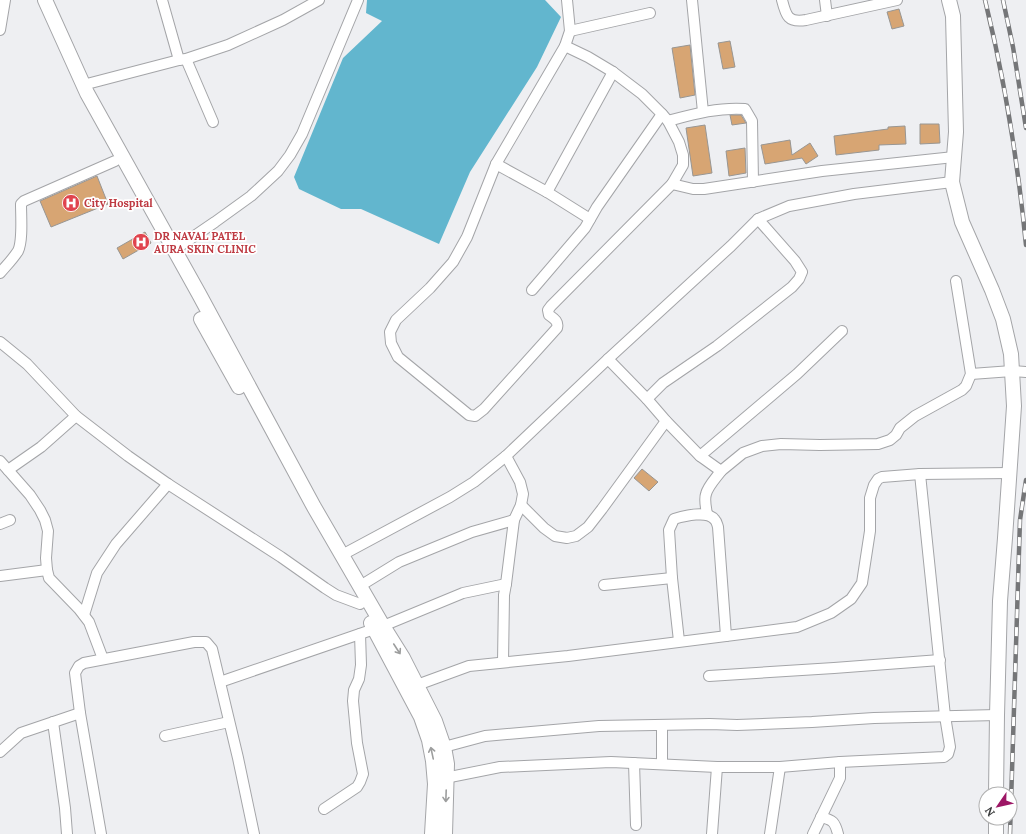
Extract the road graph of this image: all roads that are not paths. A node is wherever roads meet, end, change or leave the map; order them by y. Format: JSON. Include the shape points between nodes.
{"nodes":[{"id":1,"x":5,"y":0,"type":"edge"},
{"id":2,"x":36,"y":0,"type":"edge"},
{"id":3,"x":45,"y":0,"type":"edge"},
{"id":4,"x":162,"y":0,"type":"edge"},
{"id":5,"x":319,"y":0,"type":"edge"},
{"id":6,"x":358,"y":0,"type":"edge"},
{"id":7,"x":567,"y":0,"type":"edge"},
{"id":8,"x":692,"y":0,"type":"edge"},
{"id":9,"x":782,"y":0,"type":"edge"},
{"id":10,"x":825,"y":0,"type":"edge"},
{"id":11,"x":897,"y":0,"type":"edge"},
{"id":12,"x":949,"y":0,"type":"edge"},
{"id":13,"x":650,"y":13,"type":"dead end"},
{"id":14,"x":828,"y":16,"type":"junction"},
{"id":15,"x":0,"y":30,"type":"edge"},
{"id":16,"x":570,"y":31,"type":"junction"},
{"id":17,"x":565,"y":46,"type":"junction"},
{"id":18,"x":183,"y":60,"type":"junction"},
{"id":19,"x":613,"y":72,"type":"junction"},
{"id":20,"x":83,"y":85,"type":"junction"},
{"id":21,"x":703,"y":112,"type":"junction"},
{"id":22,"x":665,"y":118,"type":"junction"},
{"id":23,"x":213,"y":122,"type":"dead end"},
{"id":24,"x":954,"y":157,"type":"junction"},
{"id":25,"x":115,"y":160,"type":"junction"},
{"id":26,"x":496,"y":164,"type":"junction"},
{"id":27,"x":753,"y":182,"type":"junction"},
{"id":28,"x":952,"y":182,"type":"junction"},
{"id":29,"x":672,"y":184,"type":"junction"},
{"id":30,"x":546,"y":192,"type":"junction"},
{"id":31,"x":590,"y":219,"type":"junction"},
{"id":32,"x":758,"y":219,"type":"junction"},
{"id":33,"x":174,"y":250,"type":"junction"},
{"id":34,"x":0,"y":273,"type":"edge"},
{"id":35,"x":956,"y":281,"type":"dead end"},
{"id":36,"x":532,"y":290,"type":"dead end"},
{"id":37,"x":842,"y":331,"type":"dead end"},
{"id":38,"x":1,"y":344,"type":"edge"},
{"id":39,"x":608,"y":359,"type":"junction"},
{"id":40,"x":1019,"y":371,"type":"edge"},
{"id":41,"x":971,"y":374,"type":"junction"},
{"id":42,"x":648,"y":399,"type":"junction"},
{"id":43,"x":76,"y":416,"type":"junction"},
{"id":44,"x":666,"y":421,"type":"junction"},
{"id":45,"x":506,"y":456,"type":"junction"},
{"id":46,"x":700,"y":456,"type":"junction"},
{"id":47,"x":0,"y":460,"type":"edge"},
{"id":48,"x":8,"y":470,"type":"junction"},
{"id":49,"x":721,"y":471,"type":"junction"},
{"id":50,"x":1010,"y":473,"type":"junction"},
{"id":51,"x":920,"y":474,"type":"junction"},
{"id":52,"x":168,"y":484,"type":"junction"},
{"id":53,"x":521,"y":505,"type":"junction"},
{"id":54,"x":707,"y":514,"type":"junction"},
{"id":55,"x":10,"y":520,"type":"dead end"},
{"id":56,"x":514,"y":520,"type":"junction"},
{"id":57,"x":0,"y":524,"type":"edge"},
{"id":58,"x":342,"y":555,"type":"junction"},
{"id":59,"x":47,"y":570,"type":"junction"},
{"id":60,"x":0,"y":576,"type":"edge"},
{"id":61,"x":672,"y":578,"type":"junction"},
{"id":62,"x":506,"y":584,"type":"junction"},
{"id":63,"x":604,"y":585,"type":"dead end"},
{"id":64,"x":360,"y":586,"type":"junction"},
{"id":65,"x":360,"y":604,"type":"junction"},
{"id":66,"x":84,"y":615,"type":"junction"},
{"id":67,"x":378,"y":627,"type":"junction"},
{"id":68,"x":360,"y":634,"type":"junction"},
{"id":69,"x":726,"y":636,"type":"junction"},
{"id":70,"x":679,"y":642,"type":"junction"},
{"id":71,"x":103,"y":659,"type":"junction"},
{"id":72,"x":940,"y":660,"type":"junction"},
{"id":73,"x":503,"y":662,"type":"junction"},
{"id":74,"x":709,"y":676,"type":"dead end"},
{"id":75,"x":220,"y":682,"type":"junction"},
{"id":76,"x":417,"y":685,"type":"junction"},
{"id":77,"x":80,"y":713,"type":"junction"},
{"id":78,"x":997,"y":715,"type":"junction"},
{"id":79,"x":945,"y":716,"type":"junction"},
{"id":80,"x":53,"y":722,"type":"junction"},
{"id":81,"x":229,"y":722,"type":"junction"},
{"id":82,"x":662,"y":725,"type":"junction"},
{"id":83,"x":165,"y":736,"type":"dead end"},
{"id":84,"x":444,"y":747,"type":"junction"},
{"id":85,"x":0,"y":752,"type":"edge"},
{"id":86,"x":840,"y":762,"type":"junction"},
{"id":87,"x":634,"y":763,"type":"junction"},
{"id":88,"x":662,"y":764,"type":"junction"},
{"id":89,"x":717,"y":767,"type":"junction"},
{"id":90,"x":780,"y":767,"type":"junction"},
{"id":91,"x":440,"y":779,"type":"junction"},
{"id":92,"x":996,"y":786,"type":"edge"},
{"id":93,"x":324,"y":809,"type":"dead end"},
{"id":94,"x":821,"y":816,"type":"junction"},
{"id":95,"x":636,"y":825,"type":"dead end"},
{"id":96,"x":68,"y":834,"type":"edge"},
{"id":97,"x":101,"y":834,"type":"edge"},
{"id":98,"x":254,"y":834,"type":"edge"},
{"id":99,"x":432,"y":834,"type":"edge"},
{"id":100,"x":445,"y":834,"type":"edge"},
{"id":101,"x":712,"y":834,"type":"edge"},
{"id":102,"x":770,"y":834,"type":"edge"},
{"id":103,"x":814,"y":834,"type":"edge"},
{"id":104,"x":838,"y":834,"type":"edge"}],
"edges":[{"from":1,"to":15,"type":"street"},
{"from":2,"to":25,"type":"main road","via":[[73,84]]},
{"from":3,"to":20,"type":"main road"},
{"from":4,"to":18,"type":"street"},
{"from":5,"to":18,"type":"street","via":[[228,45]]},
{"from":6,"to":33,"type":"street","via":[[302,134],[290,155],[251,196]]},
{"from":7,"to":16,"type":"street"},
{"from":8,"to":21,"type":"street"},
{"from":9,"to":14,"type":"street","via":[[787,16],[797,22]]},
{"from":10,"to":14,"type":"street"},
{"from":11,"to":14,"type":"street"},
{"from":12,"to":24,"type":"main road","via":[[953,16],[956,100]]},
{"from":13,"to":16,"type":"street"},
{"from":16,"to":17,"type":"street"},
{"from":17,"to":19,"type":"street"},
{"from":17,"to":26,"type":"street"},
{"from":18,"to":20,"type":"street"},
{"from":18,"to":23,"type":"street"},
{"from":19,"to":22,"type":"street","via":[[642,94]]},
{"from":19,"to":30,"type":"street"},
{"from":20,"to":33,"type":"main road"},
{"from":21,"to":22,"type":"street"},
{"from":21,"to":27,"type":"street","via":[[745,109],[752,122]]},
{"from":22,"to":29,"type":"street","via":[[679,142],[683,155],[683,165]]},
{"from":22,"to":31,"type":"street"},
{"from":24,"to":27,"type":"street","via":[[822,171]]},
{"from":24,"to":28,"type":"main road"},
{"from":25,"to":34,"type":"street","via":[[24,201],[21,204],[18,250]]},
{"from":25,"to":65,"type":"main road"},
{"from":26,"to":29,"type":"street","via":[[467,237],[453,262],[396,320],[390,332],[391,343],[398,357],[469,415],[475,416],[557,328],[556,321],[549,315],[548,310],[551,306]]},
{"from":26,"to":30,"type":"street"},
{"from":27,"to":29,"type":"street","via":[[693,190]]},
{"from":28,"to":32,"type":"street","via":[[796,204]]},
{"from":28,"to":40,"type":"main road","via":[[962,222],[992,290],[1003,319],[1011,354]]},
{"from":30,"to":31,"type":"street"},
{"from":31,"to":36,"type":"street"},
{"from":32,"to":39,"type":"street"},
{"from":32,"to":42,"type":"street","via":[[795,261],[802,272],[799,279],[717,346],[663,383]]},
{"from":33,"to":58,"type":"main road"},
{"from":35,"to":41,"type":"street"},
{"from":37,"to":46,"type":"street","via":[[797,374]]},
{"from":38,"to":43,"type":"street","via":[[27,364]]},
{"from":39,"to":42,"type":"street"},
{"from":39,"to":45,"type":"street"},
{"from":40,"to":41,"type":"street"},
{"from":40,"to":50,"type":"main road"},
{"from":41,"to":49,"type":"street","via":[[962,390],[915,416],[890,440],[878,444],[762,446],[743,453]]},
{"from":42,"to":44,"type":"street"},
{"from":43,"to":48,"type":"street","via":[[41,447]]},
{"from":43,"to":52,"type":"street"},
{"from":44,"to":46,"type":"street"},
{"from":44,"to":53,"type":"street","via":[[602,510],[576,536],[555,536]]},
{"from":45,"to":53,"type":"street","via":[[520,482],[523,494]]},
{"from":45,"to":58,"type":"street","via":[[474,482],[450,497]]},
{"from":46,"to":49,"type":"street"},
{"from":47,"to":48,"type":"street"},
{"from":48,"to":59,"type":"street","via":[[30,495],[45,520],[48,532]]},
{"from":49,"to":54,"type":"street","via":[[706,494]]},
{"from":50,"to":51,"type":"street"},
{"from":50,"to":78,"type":"main road","via":[[1000,601]]},
{"from":51,"to":69,"type":"street","via":[[882,476],[874,485],[870,498],[870,531],[862,583],[851,599],[831,613],[797,627]]},
{"from":51,"to":72,"type":"street"},
{"from":52,"to":65,"type":"street","via":[[336,595]]},
{"from":52,"to":66,"type":"street","via":[[116,544],[97,573]]},
{"from":53,"to":56,"type":"street"},
{"from":54,"to":61,"type":"street","via":[[686,515],[674,519],[669,530]]},
{"from":54,"to":69,"type":"street","via":[[718,526]]},
{"from":55,"to":57,"type":"street"},
{"from":56,"to":62,"type":"street"},
{"from":56,"to":64,"type":"street","via":[[472,532],[399,562]]},
{"from":58,"to":64,"type":"main road"},
{"from":59,"to":60,"type":"street"},
{"from":59,"to":66,"type":"street","via":[[49,578]]},
{"from":61,"to":63,"type":"street"},
{"from":61,"to":70,"type":"street"},
{"from":62,"to":67,"type":"street","via":[[463,593]]},
{"from":62,"to":73,"type":"street"},
{"from":64,"to":67,"type":"main road"},
{"from":65,"to":67,"type":"main road"},
{"from":66,"to":71,"type":"street"},
{"from":67,"to":68,"type":"street"},
{"from":67,"to":76,"type":"main road","one_way":true,"via":[[403,658]]},
{"from":91,"to":67,"type":"main road","one_way":true,"via":[[421,717]]},
{"from":68,"to":75,"type":"street"},
{"from":68,"to":93,"type":"street","via":[[361,665],[353,701],[363,774],[357,787]]},
{"from":69,"to":70,"type":"street"},
{"from":70,"to":73,"type":"street"},
{"from":71,"to":75,"type":"street","via":[[206,642],[212,649]]},
{"from":71,"to":77,"type":"street","via":[[84,663],[75,673]]},
{"from":72,"to":74,"type":"street"},
{"from":72,"to":79,"type":"street"},
{"from":73,"to":76,"type":"street","via":[[468,666]]},
{"from":75,"to":81,"type":"street"},
{"from":76,"to":84,"type":"main road","via":[[435,721]]},
{"from":77,"to":80,"type":"street"},
{"from":77,"to":97,"type":"street"},
{"from":78,"to":79,"type":"street"},
{"from":78,"to":92,"type":"main road"},
{"from":79,"to":82,"type":"street","via":[[737,725]]},
{"from":79,"to":86,"type":"street","via":[[950,748],[944,757]]},
{"from":80,"to":85,"type":"street","via":[[20,733]]},
{"from":80,"to":96,"type":"street"},
{"from":81,"to":83,"type":"street"},
{"from":81,"to":98,"type":"street"},
{"from":82,"to":84,"type":"street","via":[[599,726],[485,736]]},
{"from":82,"to":88,"type":"street"},
{"from":84,"to":91,"type":"main road","via":[[447,764]]},
{"from":86,"to":90,"type":"street"},
{"from":86,"to":94,"type":"street","via":[[840,778]]},
{"from":87,"to":88,"type":"street"},
{"from":87,"to":91,"type":"street","via":[[500,766]]},
{"from":87,"to":95,"type":"street"},
{"from":88,"to":89,"type":"street"},
{"from":89,"to":90,"type":"street"},
{"from":89,"to":101,"type":"street"},
{"from":90,"to":102,"type":"street"},
{"from":91,"to":99,"type":"main road"},
{"from":91,"to":100,"type":"main road","one_way":true},
{"from":94,"to":103,"type":"street"},
{"from":94,"to":104,"type":"street","via":[[833,822]]}]}
